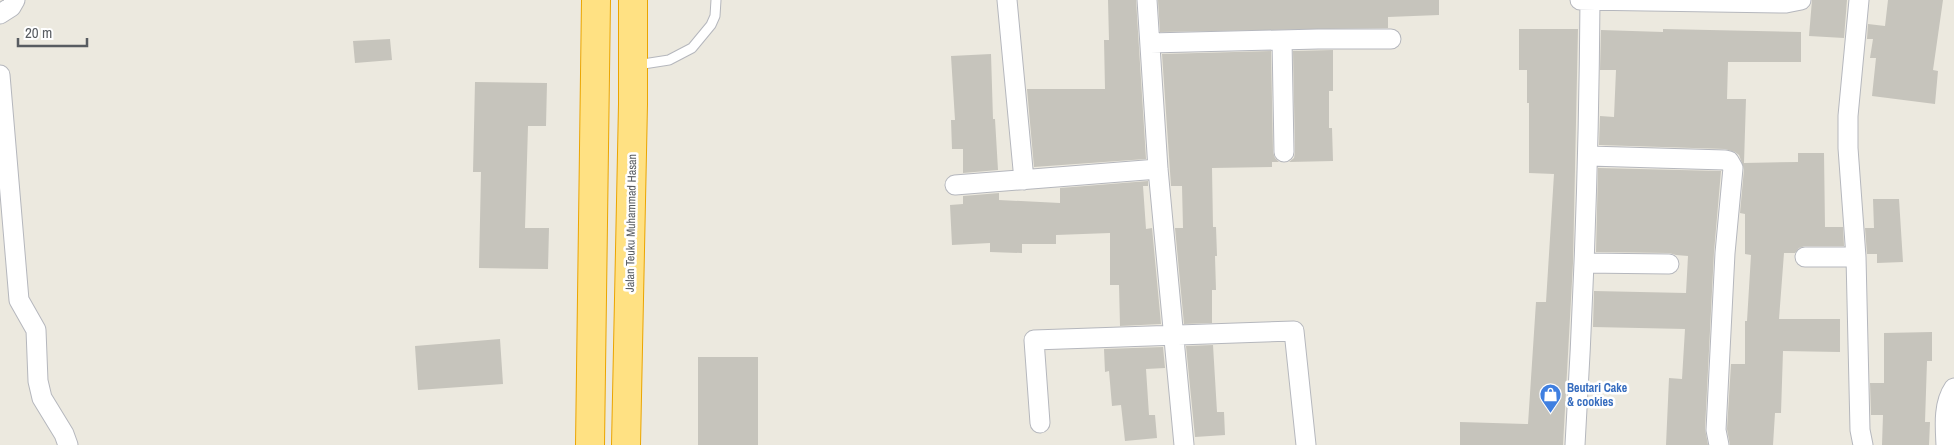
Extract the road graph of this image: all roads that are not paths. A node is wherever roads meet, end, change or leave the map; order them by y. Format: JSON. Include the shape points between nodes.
{"nodes":[{"id":1,"x":15,"y":0,"type":"edge"},
{"id":2,"x":596,"y":0,"type":"edge"},
{"id":3,"x":633,"y":0,"type":"edge"},
{"id":4,"x":716,"y":0,"type":"edge"},
{"id":5,"x":1007,"y":0,"type":"edge"},
{"id":6,"x":1147,"y":0,"type":"edge"},
{"id":7,"x":1580,"y":0,"type":"edge"},
{"id":8,"x":1590,"y":0,"type":"edge"},
{"id":9,"x":1801,"y":0,"type":"edge"},
{"id":10,"x":1858,"y":0,"type":"edge"},
{"id":11,"x":0,"y":14,"type":"edge"},
{"id":12,"x":1391,"y":39,"type":"dead end"},
{"id":13,"x":1282,"y":40,"type":"junction"},
{"id":14,"x":1150,"y":43,"type":"junction"},
{"id":15,"x":633,"y":65,"type":"junction"},
{"id":16,"x":0,"y":75,"type":"edge"},
{"id":17,"x":595,"y":100,"type":"junction"},
{"id":18,"x":633,"y":104,"type":"junction"},
{"id":19,"x":1284,"y":152,"type":"dead end"},
{"id":20,"x":1588,"y":156,"type":"junction"},
{"id":21,"x":1158,"y":169,"type":"junction"},
{"id":22,"x":1024,"y":180,"type":"junction"},
{"id":23,"x":955,"y":185,"type":"dead end"},
{"id":24,"x":1805,"y":257,"type":"dead end"},
{"id":25,"x":1856,"y":258,"type":"junction"},
{"id":26,"x":1584,"y":264,"type":"junction"},
{"id":27,"x":1669,"y":264,"type":"dead end"},
{"id":28,"x":1174,"y":335,"type":"junction"},
{"id":29,"x":1954,"y":388,"type":"edge"},
{"id":30,"x":1040,"y":423,"type":"dead end"},
{"id":31,"x":68,"y":445,"type":"edge"},
{"id":32,"x":590,"y":445,"type":"edge"},
{"id":33,"x":626,"y":445,"type":"edge"},
{"id":34,"x":1184,"y":445,"type":"edge"},
{"id":35,"x":1306,"y":445,"type":"edge"},
{"id":36,"x":1575,"y":445,"type":"edge"},
{"id":37,"x":1720,"y":445,"type":"edge"},
{"id":38,"x":1862,"y":445,"type":"edge"},
{"id":39,"x":1946,"y":445,"type":"edge"}],
"edges":[{"from":1,"to":11,"type":"street"},
{"from":2,"to":17,"type":"highway"},
{"from":3,"to":15,"type":"highway","name":"Jalan Teuku Muhammad Hasan"},
{"from":4,"to":15,"type":"lane","via":[[711,25],[692,48],[669,60]]},
{"from":5,"to":22,"type":"street"},
{"from":6,"to":14,"type":"street"},
{"from":7,"to":8,"type":"street"},
{"from":8,"to":9,"type":"street","via":[[1786,3]]},
{"from":8,"to":20,"type":"street"},
{"from":10,"to":25,"type":"street","via":[[1848,116]]},
{"from":12,"to":13,"type":"street"},
{"from":13,"to":14,"type":"street"},
{"from":13,"to":19,"type":"street"},
{"from":14,"to":21,"type":"street"},
{"from":15,"to":18,"type":"highway","name":"Jalan Teuku Muhammad Hasan"},
{"from":16,"to":31,"type":"street","via":[[19,300],[36,330],[42,398]]},
{"from":17,"to":18,"type":"highway"},
{"from":17,"to":32,"type":"highway"},
{"from":18,"to":33,"type":"highway","name":"Jalan Teuku Muhammad Hasan"},
{"from":20,"to":26,"type":"street"},
{"from":20,"to":37,"type":"street","via":[[1725,160],[1733,168],[1716,430]]},
{"from":21,"to":22,"type":"street"},
{"from":21,"to":28,"type":"street"},
{"from":22,"to":23,"type":"street"},
{"from":24,"to":25,"type":"street"},
{"from":25,"to":38,"type":"street"},
{"from":26,"to":27,"type":"street"},
{"from":26,"to":36,"type":"street"},
{"from":28,"to":30,"type":"street","via":[[1034,340]]},
{"from":28,"to":34,"type":"street"},
{"from":28,"to":35,"type":"street","via":[[1294,331]]},
{"from":29,"to":39,"type":"street","via":[[1949,396],[1945,420]]}]}
